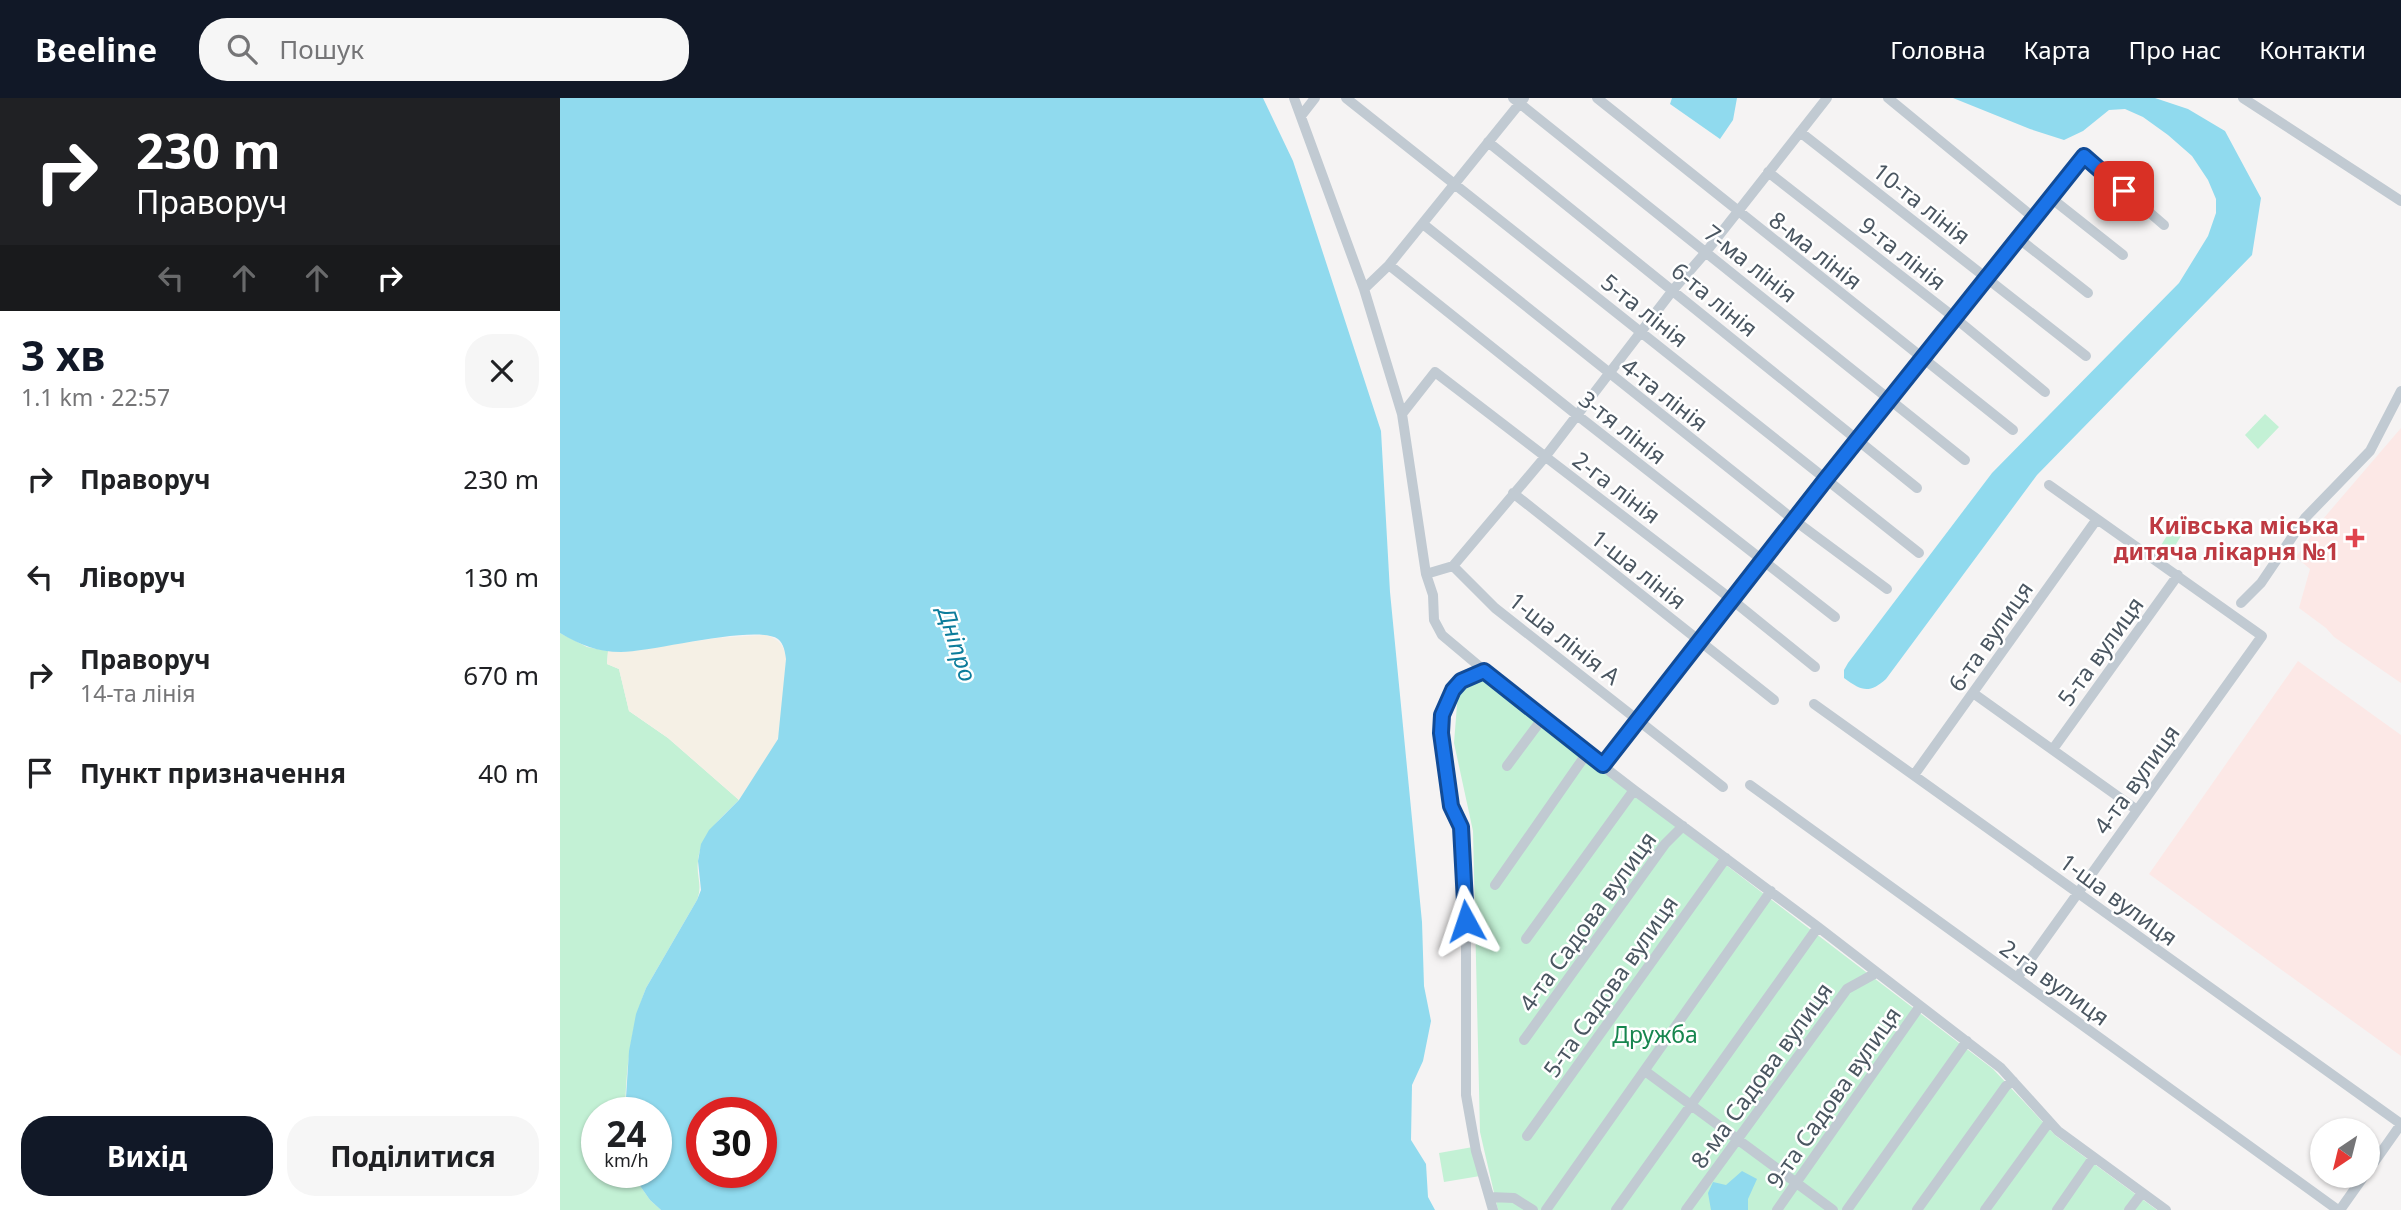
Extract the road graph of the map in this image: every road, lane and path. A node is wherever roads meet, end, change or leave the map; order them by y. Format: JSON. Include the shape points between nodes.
{"nodes":[{"id":1,"x":1294,"y":98,"type":"edge"},
{"id":2,"x":1315,"y":98,"type":"edge"},
{"id":3,"x":1346,"y":98,"type":"edge"},
{"id":4,"x":1597,"y":98,"type":"edge"},
{"id":5,"x":1826,"y":98,"type":"edge"},
{"id":6,"x":1888,"y":98,"type":"edge"},
{"id":7,"x":2243,"y":98,"type":"edge"},
{"id":8,"x":1519,"y":100,"type":"edge"},
{"id":9,"x":1301,"y":117,"type":"junction"},
{"id":10,"x":1800,"y":132,"type":"junction"},
{"id":11,"x":1488,"y":142,"type":"junction"},
{"id":12,"x":1768,"y":172,"type":"junction"},
{"id":13,"x":1454,"y":184,"type":"junction"},
{"id":14,"x":2052,"y":198,"type":"junction"},
{"id":15,"x":2401,"y":201,"type":"edge"},
{"id":16,"x":1737,"y":212,"type":"junction"},
{"id":17,"x":2034,"y":218,"type":"junction"},
{"id":18,"x":1423,"y":224,"type":"junction"},
{"id":19,"x":2164,"y":225,"type":"dead end"},
{"id":20,"x":2018,"y":238,"type":"junction"},
{"id":21,"x":1706,"y":252,"type":"junction"},
{"id":22,"x":2123,"y":256,"type":"dead end"},
{"id":23,"x":1389,"y":265,"type":"junction"},
{"id":24,"x":1987,"y":278,"type":"junction"},
{"id":25,"x":1364,"y":289,"type":"junction"},
{"id":26,"x":1673,"y":290,"type":"junction"},
{"id":27,"x":2088,"y":293,"type":"dead end"},
{"id":28,"x":1955,"y":318,"type":"junction"},
{"id":29,"x":1641,"y":331,"type":"junction"},
{"id":30,"x":2085,"y":356,"type":"dead end"},
{"id":31,"x":1923,"y":359,"type":"junction"},
{"id":32,"x":1608,"y":374,"type":"junction"},
{"id":33,"x":2045,"y":391,"type":"dead end"},
{"id":34,"x":2401,"y":391,"type":"edge"},
{"id":35,"x":1892,"y":399,"type":"junction"},
{"id":36,"x":1402,"y":414,"type":"junction"},
{"id":37,"x":1577,"y":415,"type":"junction"},
{"id":38,"x":2013,"y":430,"type":"dead end"},
{"id":39,"x":1859,"y":440,"type":"junction"},
{"id":40,"x":1545,"y":457,"type":"junction"},
{"id":41,"x":1965,"y":460,"type":"dead end"},
{"id":42,"x":1826,"y":479,"type":"junction"},
{"id":43,"x":2049,"y":485,"type":"dead end"},
{"id":44,"x":1917,"y":488,"type":"dead end"},
{"id":45,"x":1513,"y":493,"type":"junction"},
{"id":46,"x":2097,"y":519,"type":"junction"},
{"id":47,"x":1794,"y":520,"type":"junction"},
{"id":48,"x":1919,"y":553,"type":"dead end"},
{"id":49,"x":1762,"y":561,"type":"junction"},
{"id":50,"x":1453,"y":566,"type":"junction"},
{"id":51,"x":1426,"y":575,"type":"junction"},
{"id":52,"x":2178,"y":576,"type":"junction"},
{"id":53,"x":1887,"y":589,"type":"dead end"},
{"id":54,"x":1731,"y":599,"type":"junction"},
{"id":55,"x":2241,"y":603,"type":"dead end"},
{"id":56,"x":1835,"y":617,"type":"dead end"},
{"id":57,"x":1698,"y":641,"type":"junction"},
{"id":58,"x":1815,"y":667,"type":"dead end"},
{"id":59,"x":1484,"y":671,"type":"junction"},
{"id":60,"x":1973,"y":693,"type":"junction"},
{"id":61,"x":1774,"y":700,"type":"dead end"},
{"id":62,"x":1814,"y":704,"type":"dead end"},
{"id":63,"x":1542,"y":719,"type":"junction"},
{"id":64,"x":1637,"y":720,"type":"junction"},
{"id":65,"x":2053,"y":749,"type":"junction"},
{"id":66,"x":1587,"y":753,"type":"junction"},
{"id":67,"x":1603,"y":765,"type":"junction"},
{"id":68,"x":1507,"y":766,"type":"dead end"},
{"id":69,"x":1914,"y":775,"type":"junction"},
{"id":70,"x":1750,"y":785,"type":"dead end"},
{"id":71,"x":1723,"y":786,"type":"dead end"},
{"id":72,"x":1633,"y":790,"type":"junction"},
{"id":73,"x":2137,"y":810,"type":"junction"},
{"id":74,"x":1683,"y":826,"type":"junction"},
{"id":75,"x":1726,"y":858,"type":"junction"},
{"id":76,"x":1495,"y":885,"type":"dead end"},
{"id":77,"x":1771,"y":891,"type":"junction"},
{"id":78,"x":2078,"y":893,"type":"junction"},
{"id":79,"x":1818,"y":926,"type":"junction"},
{"id":80,"x":1526,"y":939,"type":"dead end"},
{"id":81,"x":1876,"y":973,"type":"junction"},
{"id":82,"x":2017,"y":978,"type":"junction"},
{"id":83,"x":1920,"y":1006,"type":"junction"},
{"id":84,"x":1524,"y":1040,"type":"dead end"},
{"id":85,"x":1967,"y":1041,"type":"junction"},
{"id":86,"x":1646,"y":1071,"type":"junction"},
{"id":87,"x":2013,"y":1081,"type":"junction"},
{"id":88,"x":1690,"y":1104,"type":"junction"},
{"id":89,"x":2049,"y":1122,"type":"junction"},
{"id":90,"x":2401,"y":1124,"type":"edge"},
{"id":91,"x":1527,"y":1136,"type":"dead end"},
{"id":92,"x":1737,"y":1138,"type":"junction"},
{"id":93,"x":2380,"y":1154,"type":"edge"},
{"id":94,"x":2093,"y":1158,"type":"junction"},
{"id":95,"x":1796,"y":1183,"type":"junction"},
{"id":96,"x":2355,"y":1188,"type":"edge"},
{"id":97,"x":2143,"y":1193,"type":"junction"},
{"id":98,"x":1490,"y":1197,"type":"junction"},
{"id":99,"x":1493,"y":1210,"type":"edge"},
{"id":100,"x":1533,"y":1210,"type":"edge"},
{"id":101,"x":1546,"y":1210,"type":"edge"},
{"id":102,"x":1616,"y":1210,"type":"edge"},
{"id":103,"x":1686,"y":1210,"type":"edge"},
{"id":104,"x":1777,"y":1210,"type":"edge"},
{"id":105,"x":1833,"y":1210,"type":"edge"},
{"id":106,"x":1847,"y":1210,"type":"edge"},
{"id":107,"x":1917,"y":1210,"type":"edge"},
{"id":108,"x":1985,"y":1210,"type":"edge"},
{"id":109,"x":2057,"y":1210,"type":"edge"},
{"id":110,"x":2129,"y":1210,"type":"edge"},
{"id":111,"x":2166,"y":1210,"type":"edge"},
{"id":112,"x":2339,"y":1210,"type":"edge"}],
"edges":[{"from":1,"to":9,"type":"street"},
{"from":2,"to":9,"type":"street"},
{"from":3,"to":13,"type":"street","name":"5-та лінія"},
{"from":4,"to":16,"type":"street","name":"8-ма лінія"},
{"from":5,"to":10,"type":"street"},
{"from":6,"to":17,"type":"street"},
{"from":7,"to":15,"type":"street"},
{"from":8,"to":11,"type":"street"},
{"from":8,"to":21,"type":"street","name":"7-ма лінія"},
{"from":9,"to":25,"type":"street"},
{"from":10,"to":12,"type":"street"},
{"from":10,"to":24,"type":"street","name":"10-та лінія"},
{"from":11,"to":13,"type":"street"},
{"from":11,"to":26,"type":"street","name":"6-та лінія"},
{"from":12,"to":16,"type":"street"},
{"from":12,"to":28,"type":"street","name":"9-та лінія"},
{"from":13,"to":18,"type":"street"},
{"from":13,"to":29,"type":"street","name":"5-та лінія"},
{"from":14,"to":17,"type":"street"},
{"from":14,"to":19,"type":"street","via":[[2084,156]]},
{"from":14,"to":22,"type":"street"},
{"from":16,"to":21,"type":"street"},
{"from":16,"to":31,"type":"street","name":"8-ма лінія"},
{"from":17,"to":20,"type":"street"},
{"from":18,"to":23,"type":"street"},
{"from":18,"to":32,"type":"street","name":"4-та лінія"},
{"from":20,"to":24,"type":"street"},
{"from":20,"to":27,"type":"street"},
{"from":21,"to":26,"type":"street"},
{"from":21,"to":35,"type":"street","name":"7-ма лінія"},
{"from":23,"to":25,"type":"street"},
{"from":23,"to":37,"type":"street","name":"3-тя лінія"},
{"from":24,"to":28,"type":"street"},
{"from":24,"to":30,"type":"street","name":"10-та лінія"},
{"from":25,"to":36,"type":"street"},
{"from":26,"to":29,"type":"street"},
{"from":26,"to":39,"type":"street","name":"6-та лінія"},
{"from":28,"to":31,"type":"street"},
{"from":28,"to":33,"type":"street","name":"9-та лінія"},
{"from":29,"to":32,"type":"street"},
{"from":29,"to":42,"type":"street","name":"5-та лінія"},
{"from":31,"to":35,"type":"street"},
{"from":31,"to":38,"type":"street","name":"8-ма лінія"},
{"from":32,"to":37,"type":"street"},
{"from":32,"to":47,"type":"street","name":"4-та лінія"},
{"from":34,"to":55,"type":"street","via":[[2370,451],[2305,518],[2261,583]]},
{"from":35,"to":39,"type":"street"},
{"from":35,"to":41,"type":"street","name":"7-ма лінія"},
{"from":36,"to":40,"type":"street","name":"2-га лінія","via":[[1434,372]]},
{"from":36,"to":51,"type":"street"},
{"from":37,"to":40,"type":"street"},
{"from":37,"to":49,"type":"street","name":"3-тя лінія"},
{"from":39,"to":42,"type":"street"},
{"from":39,"to":44,"type":"street","name":"6-та лінія"},
{"from":40,"to":45,"type":"street"},
{"from":40,"to":54,"type":"street","name":"2-га лінія"},
{"from":42,"to":47,"type":"street"},
{"from":42,"to":48,"type":"street","name":"5-та лінія"},
{"from":43,"to":46,"type":"street"},
{"from":45,"to":50,"type":"street"},
{"from":45,"to":57,"type":"street","name":"1-ша лінія"},
{"from":46,"to":52,"type":"street"},
{"from":46,"to":60,"type":"street","name":"6-та вулиця"},
{"from":47,"to":49,"type":"street"},
{"from":47,"to":53,"type":"street","name":"4-та лінія"},
{"from":49,"to":54,"type":"street"},
{"from":49,"to":56,"type":"street","name":"3-тя лінія"},
{"from":50,"to":51,"type":"street"},
{"from":50,"to":64,"type":"street","name":"1-ша лінія А","via":[[1494,608]]},
{"from":51,"to":59,"type":"street","via":[[1434,620],[1442,635]]},
{"from":52,"to":65,"type":"street","name":"5-та вулиця"},
{"from":52,"to":73,"type":"street","name":"4-та вулиця","via":[[2262,636]]},
{"from":54,"to":57,"type":"street"},
{"from":54,"to":58,"type":"street","name":"2-га лінія"},
{"from":57,"to":61,"type":"street","name":"1-ша лінія"},
{"from":57,"to":64,"type":"street"},
{"from":59,"to":63,"type":"street"},
{"from":59,"to":98,"type":"street","via":[[1453,690],[1442,715],[1441,733],[1451,806],[1461,827],[1466,1095]]},
{"from":60,"to":65,"type":"street"},
{"from":60,"to":69,"type":"street","name":"6-та вулиця"},
{"from":62,"to":69,"type":"street","name":"1-ша вулиця"},
{"from":63,"to":66,"type":"street"},
{"from":63,"to":68,"type":"street"},
{"from":64,"to":67,"type":"street"},
{"from":64,"to":71,"type":"street","name":"1-ша лінія А"},
{"from":65,"to":73,"type":"street"},
{"from":66,"to":67,"type":"street"},
{"from":66,"to":76,"type":"street"},
{"from":67,"to":72,"type":"street"},
{"from":69,"to":78,"type":"street","name":"1-ша вулиця"},
{"from":70,"to":82,"type":"street","name":"2-га вулиця"},
{"from":72,"to":74,"type":"street"},
{"from":72,"to":80,"type":"street"},
{"from":73,"to":78,"type":"street","name":"4-та вулиця"},
{"from":74,"to":75,"type":"street"},
{"from":74,"to":84,"type":"street","name":"4-та Садова вулиця","via":[[1665,844]]},
{"from":75,"to":77,"type":"street"},
{"from":75,"to":91,"type":"street","name":"5-та Садова вулиця"},
{"from":77,"to":79,"type":"street"},
{"from":77,"to":86,"type":"street"},
{"from":78,"to":82,"type":"street","name":"4-та вулиця"},
{"from":78,"to":90,"type":"street","name":"1-ша вулиця"},
{"from":79,"to":81,"type":"street"},
{"from":79,"to":88,"type":"street"},
{"from":81,"to":83,"type":"street"},
{"from":81,"to":92,"type":"street","name":"8-ма Садова вулиця","via":[[1847,989]]},
{"from":82,"to":112,"type":"street","name":"2-га вулиця"},
{"from":83,"to":85,"type":"street"},
{"from":83,"to":95,"type":"street","name":"9-та Садова вулиця"},
{"from":85,"to":87,"type":"street"},
{"from":85,"to":106,"type":"street"},
{"from":86,"to":88,"type":"street"},
{"from":86,"to":101,"type":"street"},
{"from":87,"to":89,"type":"street"},
{"from":87,"to":107,"type":"street"},
{"from":88,"to":92,"type":"street"},
{"from":88,"to":102,"type":"street"},
{"from":89,"to":94,"type":"street"},
{"from":89,"to":108,"type":"street"},
{"from":90,"to":93,"type":"street"},
{"from":92,"to":95,"type":"street"},
{"from":92,"to":103,"type":"street","name":"8-ма Садова вулиця"},
{"from":94,"to":97,"type":"street"},
{"from":94,"to":109,"type":"street"},
{"from":95,"to":104,"type":"street","name":"9-та Садова вулиця"},
{"from":95,"to":105,"type":"street"},
{"from":96,"to":112,"type":"street"},
{"from":97,"to":110,"type":"street"},
{"from":97,"to":111,"type":"street"},
{"from":98,"to":99,"type":"street"},
{"from":98,"to":100,"type":"street","via":[[1514,1198]]}]}
